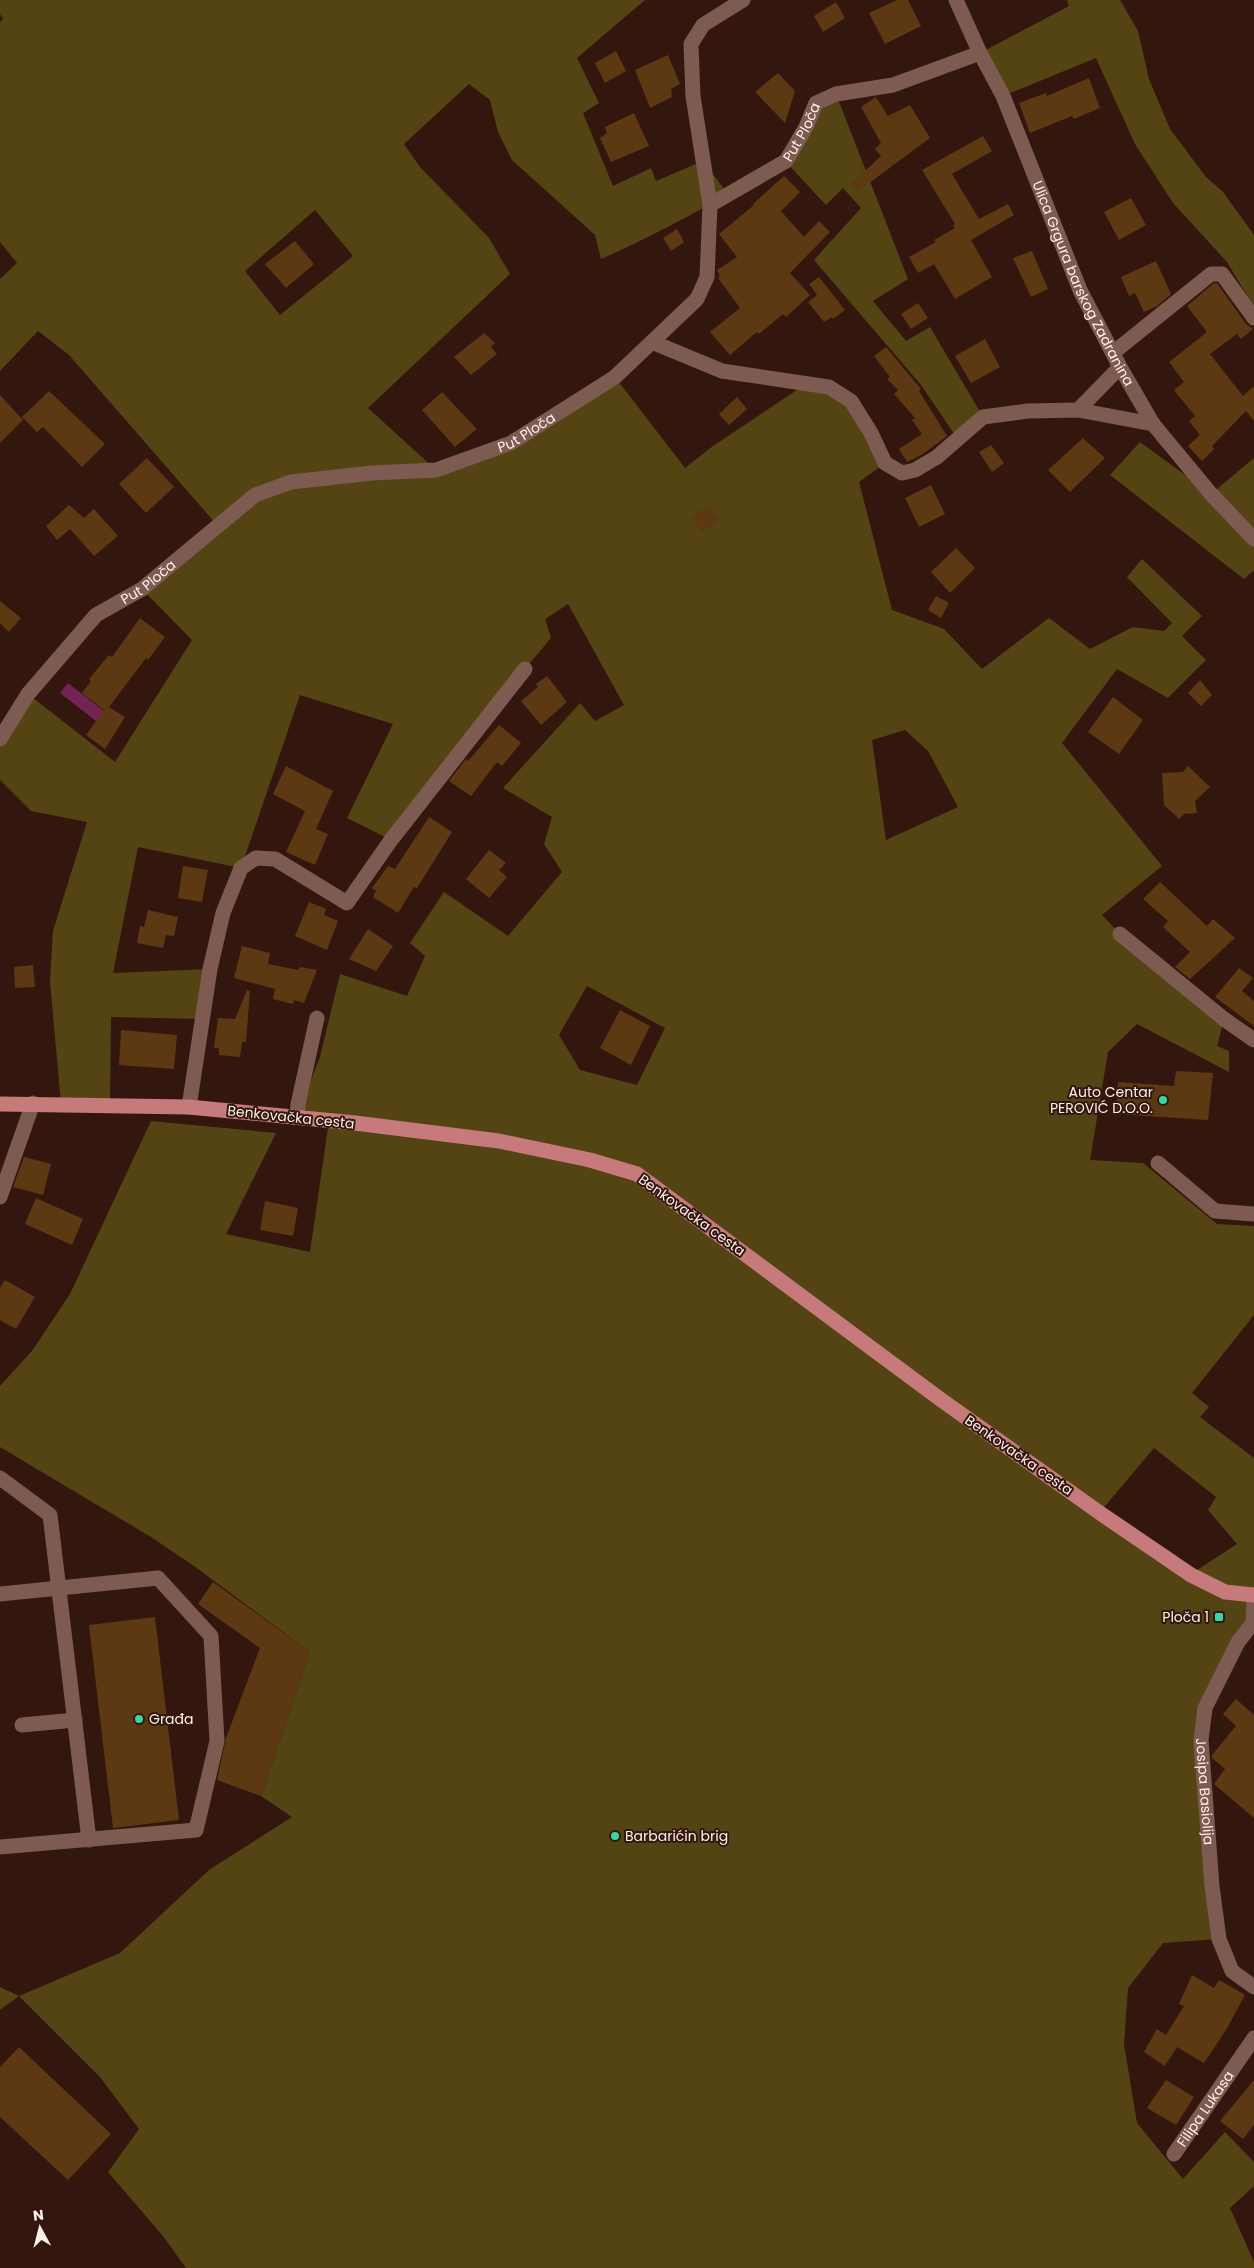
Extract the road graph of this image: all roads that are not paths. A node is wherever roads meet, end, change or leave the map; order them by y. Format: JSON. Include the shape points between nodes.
{"nodes":[{"id":1,"x":743,"y":0,"type":"edge"},
{"id":2,"x":956,"y":0,"type":"edge"},
{"id":3,"x":980,"y":53,"type":"junction"},
{"id":4,"x":710,"y":205,"type":"junction"},
{"id":5,"x":1254,"y":318,"type":"edge"},
{"id":6,"x":652,"y":342,"type":"junction"},
{"id":7,"x":1114,"y":352,"type":"junction"},
{"id":8,"x":1120,"y":367,"type":"junction"},
{"id":9,"x":1078,"y":410,"type":"junction"},
{"id":10,"x":1153,"y":424,"type":"junction"},
{"id":11,"x":1254,"y":539,"type":"edge"},
{"id":12,"x":525,"y":668,"type":"dead end"},
{"id":13,"x":0,"y":739,"type":"edge"},
{"id":14,"x":1120,"y":934,"type":"dead end"},
{"id":15,"x":317,"y":1018,"type":"dead end"},
{"id":16,"x":1254,"y":1040,"type":"edge"},
{"id":17,"x":33,"y":1103,"type":"junction"},
{"id":18,"x":0,"y":1104,"type":"edge"},
{"id":19,"x":189,"y":1107,"type":"junction"},
{"id":20,"x":298,"y":1117,"type":"junction"},
{"id":21,"x":1158,"y":1163,"type":"dead end"},
{"id":22,"x":0,"y":1197,"type":"edge"},
{"id":23,"x":1254,"y":1214,"type":"edge"},
{"id":24,"x":0,"y":1478,"type":"edge"},
{"id":25,"x":60,"y":1590,"type":"junction"},
{"id":26,"x":0,"y":1594,"type":"edge"},
{"id":27,"x":1254,"y":1595,"type":"edge"},
{"id":28,"x":75,"y":1720,"type":"junction"},
{"id":29,"x":22,"y":1724,"type":"dead end"},
{"id":30,"x":89,"y":1840,"type":"junction"},
{"id":31,"x":0,"y":1847,"type":"edge"},
{"id":32,"x":1254,"y":1987,"type":"edge"},
{"id":33,"x":1254,"y":2038,"type":"edge"},
{"id":34,"x":1174,"y":2154,"type":"dead end"}],
"edges":[{"from":1,"to":4,"type":"street","via":[[703,25],[691,44],[693,96]]},
{"from":2,"to":3,"type":"street","name":"Ulica Grgura barskog Zadranina"},
{"from":3,"to":4,"type":"street","name":"Put Ploča","via":[[894,85],[836,94],[816,103],[786,161]]},
{"from":3,"to":7,"type":"street","name":"Ulica Grgura barskog Zadranina","via":[[1003,96],[1080,290]]},
{"from":4,"to":6,"type":"street","name":"Put Ploča","via":[[708,277],[698,299]]},
{"from":5,"to":7,"type":"street","via":[[1222,274],[1211,274]]},
{"from":6,"to":9,"type":"street","via":[[722,371],[829,387],[851,401],[885,463],[902,472],[915,470],[937,457],[983,417],[1028,411]]},
{"from":6,"to":13,"type":"street","name":"Put Ploča","via":[[615,378],[511,443],[436,470],[291,482],[254,495],[142,589],[96,615],[28,694]]},
{"from":7,"to":8,"type":"street","name":"Ulica Grgura barskog Zadranina"},
{"from":8,"to":9,"type":"street"},
{"from":8,"to":10,"type":"street","name":"Ulica Grgura barskog Zadranina"},
{"from":9,"to":10,"type":"street"},
{"from":10,"to":11,"type":"street","name":"Ulica Grgura barskog Zadranina","via":[[1211,494]]},
{"from":12,"to":19,"type":"street","via":[[347,903],[275,859],[256,858],[240,868],[223,913],[210,969]]},
{"from":14,"to":16,"type":"street"},
{"from":15,"to":20,"type":"street"},
{"from":17,"to":18,"type":"main road","name":"Benkovačka cesta"},
{"from":17,"to":19,"type":"main road","name":"Benkovačka cesta"},
{"from":17,"to":22,"type":"street"},
{"from":19,"to":20,"type":"main road","name":"Benkovačka cesta"},
{"from":20,"to":27,"type":"main road","name":"Benkovačka cesta","via":[[498,1141],[590,1160],[637,1174],[940,1399],[1100,1513],[1191,1574],[1225,1592]]},
{"from":21,"to":23,"type":"street","via":[[1215,1212]]},
{"from":24,"to":25,"type":"street","via":[[50,1515]]},
{"from":25,"to":26,"type":"street"},
{"from":25,"to":28,"type":"street"},
{"from":25,"to":30,"type":"street","via":[[158,1578],[211,1636],[217,1741],[196,1830]]},
{"from":27,"to":32,"type":"street","name":"Josipa Basiolija","via":[[1253,1623],[1238,1642],[1205,1708],[1201,1740],[1219,1939],[1232,1971]]},
{"from":28,"to":29,"type":"street"},
{"from":28,"to":30,"type":"street"},
{"from":30,"to":31,"type":"street"},
{"from":33,"to":34,"type":"street","name":"Filipa Lukasa"}]}
